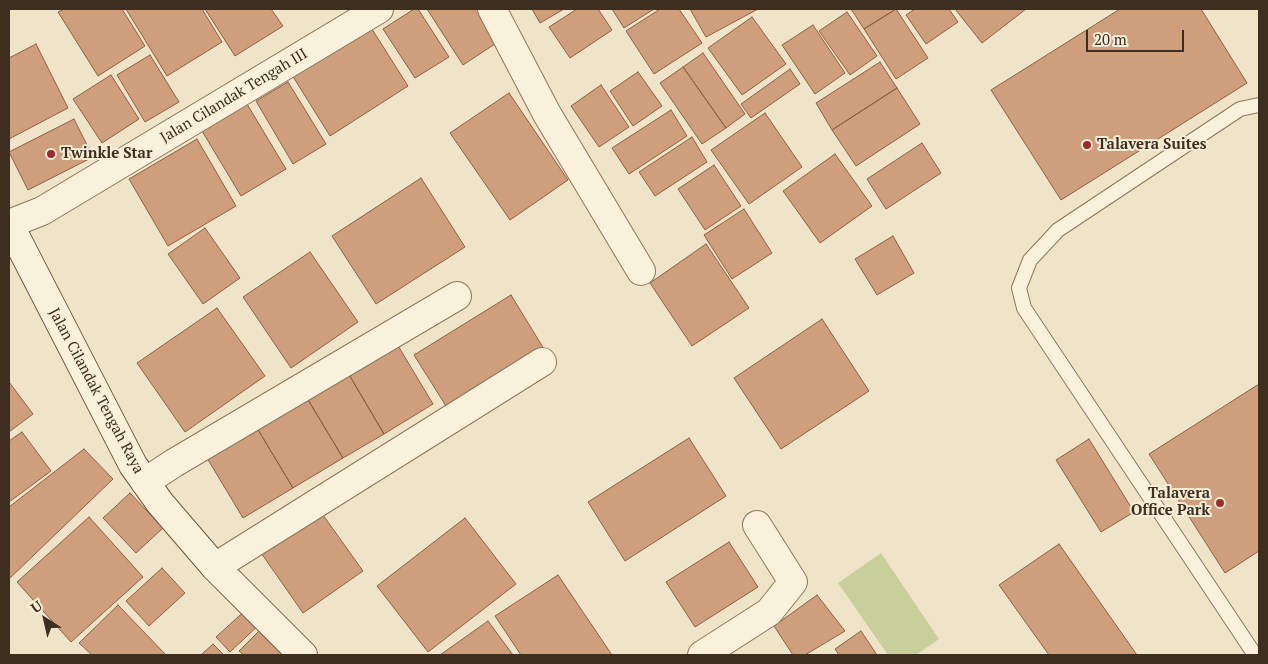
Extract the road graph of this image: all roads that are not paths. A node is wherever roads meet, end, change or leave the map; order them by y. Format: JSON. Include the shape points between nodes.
{"nodes":[{"id":1,"x":379,"y":9,"type":"edge"},
{"id":2,"x":492,"y":9,"type":"edge"},
{"id":3,"x":1259,"y":105,"type":"edge"},
{"id":4,"x":9,"y":224,"type":"edge"},
{"id":5,"x":641,"y":271,"type":"dead end"},
{"id":6,"x":457,"y":296,"type":"dead end"},
{"id":7,"x":542,"y":362,"type":"dead end"},
{"id":8,"x":145,"y":482,"type":"junction"},
{"id":9,"x":757,"y":525,"type":"dead end"},
{"id":10,"x":215,"y":567,"type":"junction"},
{"id":11,"x":303,"y":655,"type":"edge"},
{"id":12,"x":702,"y":655,"type":"edge"},
{"id":13,"x":1255,"y":655,"type":"edge"}],
"edges":[{"from":1,"to":4,"type":"street","name":"Jalan Cilandak Tengah III","via":[[42,211]]},
{"from":2,"to":5,"type":"street","via":[[547,114]]},
{"from":3,"to":13,"type":"lane","via":[[1240,109],[1058,230],[1030,260],[1019,288],[1024,308]]},
{"from":4,"to":8,"type":"street","name":"Jalan Cilandak Tengah Raya","via":[[133,465]]},
{"from":6,"to":8,"type":"street"},
{"from":7,"to":10,"type":"street"},
{"from":8,"to":10,"type":"street","name":"Jalan Cilandak Tengah Raya"},
{"from":9,"to":12,"type":"street","via":[[793,582],[769,612]]},
{"from":10,"to":11,"type":"street","name":"Jalan Cilandak Tengah Raya"}]}
